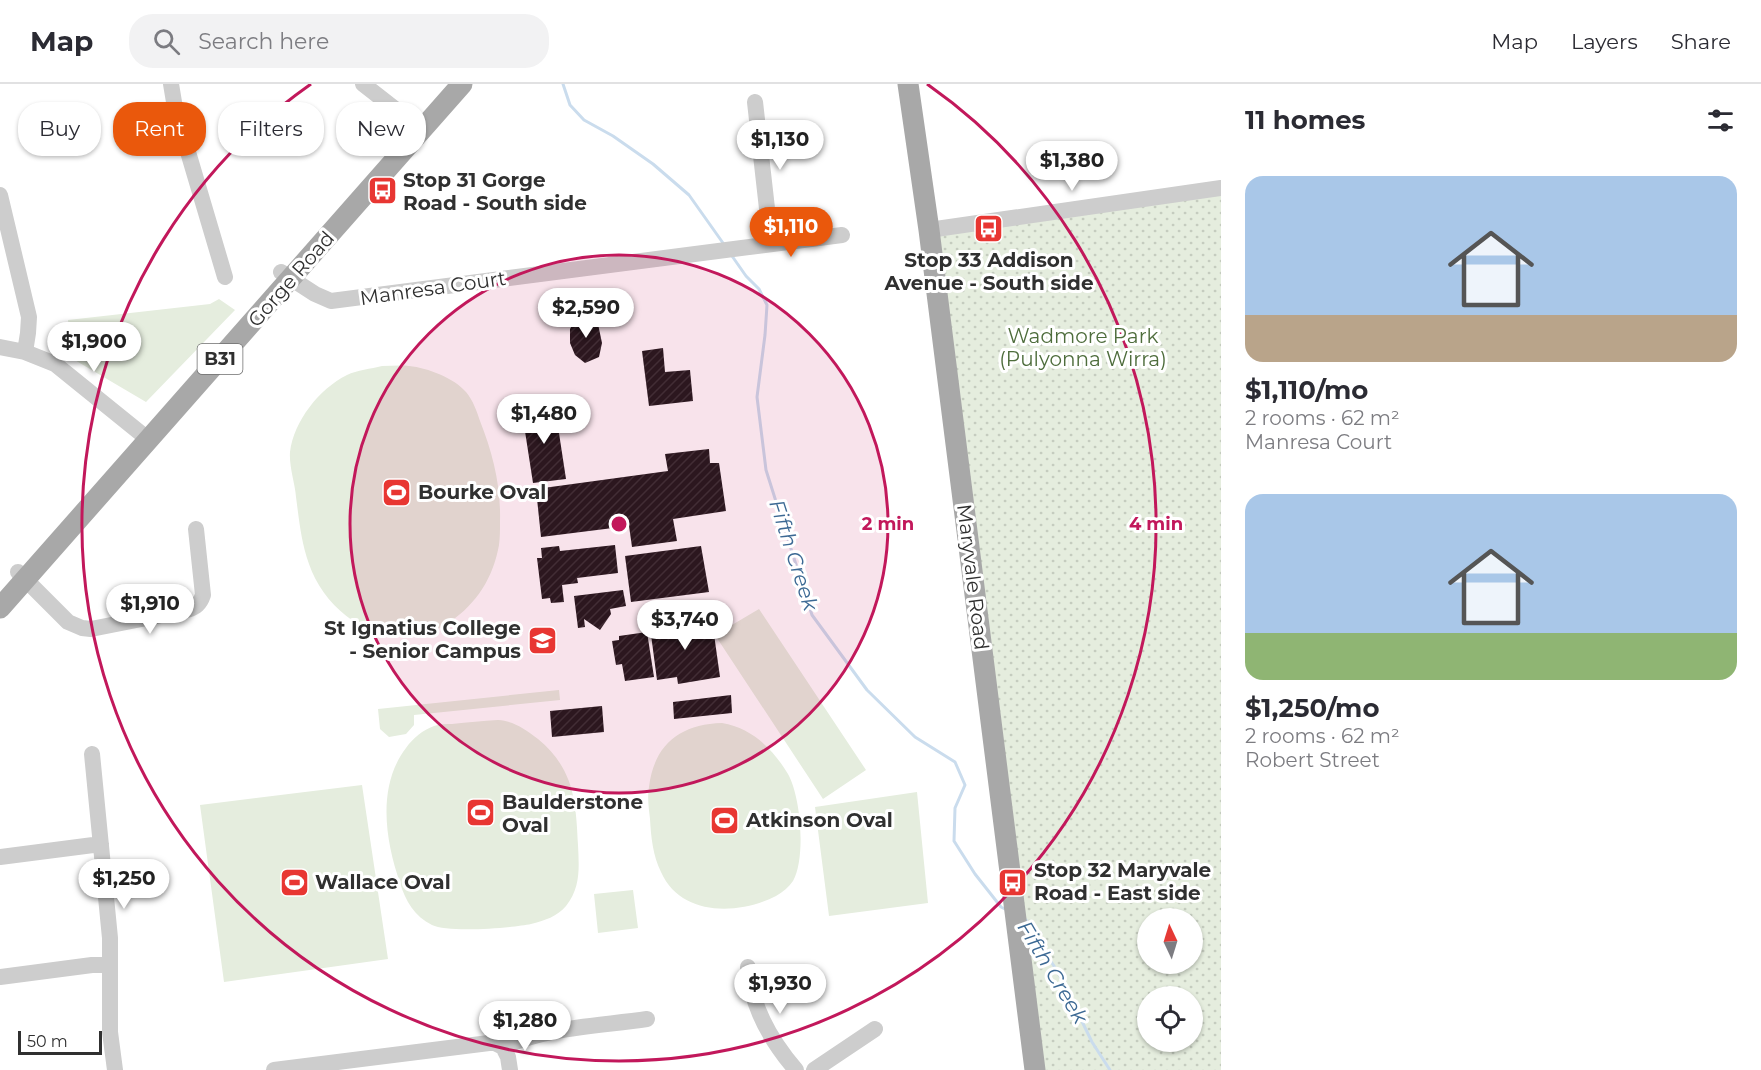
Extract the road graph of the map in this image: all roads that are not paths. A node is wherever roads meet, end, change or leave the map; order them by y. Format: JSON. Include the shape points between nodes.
{"nodes":[{"id":1,"x":171,"y":84,"type":"edge"},
{"id":2,"x":363,"y":84,"type":"edge"},
{"id":3,"x":446,"y":84,"type":"edge"},
{"id":4,"x":462,"y":84,"type":"edge"},
{"id":5,"x":908,"y":84,"type":"edge"},
{"id":6,"x":386,"y":102,"type":"edge"},
{"id":7,"x":754,"y":102,"type":"dead end"},
{"id":8,"x":426,"y":113,"type":"edge"},
{"id":9,"x":426,"y":118,"type":"edge"},
{"id":10,"x":391,"y":156,"type":"edge"},
{"id":11,"x":1221,"y":188,"type":"edge"},
{"id":12,"x":0,"y":195,"type":"edge"},
{"id":13,"x":929,"y":230,"type":"junction"},
{"id":14,"x":4,"y":233,"type":"edge"},
{"id":15,"x":842,"y":235,"type":"dead end"},
{"id":16,"x":771,"y":244,"type":"junction"},
{"id":17,"x":286,"y":276,"type":"junction"},
{"id":18,"x":225,"y":277,"type":"dead end"},
{"id":19,"x":0,"y":347,"type":"edge"},
{"id":20,"x":25,"y":352,"type":"junction"},
{"id":21,"x":145,"y":436,"type":"junction"},
{"id":22,"x":196,"y":529,"type":"dead end"},
{"id":23,"x":22,"y":576,"type":"junction"},
{"id":24,"x":0,"y":592,"type":"edge"},
{"id":25,"x":0,"y":608,"type":"edge"},
{"id":26,"x":92,"y":754,"type":"dead end"},
{"id":27,"x":101,"y":844,"type":"junction"},
{"id":28,"x":0,"y":857,"type":"edge"},
{"id":29,"x":109,"y":965,"type":"junction"},
{"id":30,"x":748,"y":967,"type":"dead end"},
{"id":31,"x":0,"y":977,"type":"edge"},
{"id":32,"x":647,"y":1019,"type":"dead end"},
{"id":33,"x":875,"y":1029,"type":"dead end"},
{"id":34,"x":503,"y":1047,"type":"junction"},
{"id":35,"x":115,"y":1070,"type":"edge"},
{"id":36,"x":274,"y":1070,"type":"edge"},
{"id":37,"x":510,"y":1070,"type":"edge"},
{"id":38,"x":796,"y":1070,"type":"edge"},
{"id":39,"x":814,"y":1070,"type":"edge"},
{"id":40,"x":1035,"y":1070,"type":"edge"}],
"edges":[{"from":1,"to":18,"type":"street"},
{"from":2,"to":6,"type":"street"},
{"from":3,"to":8,"type":"main road","name":"Gorge Road","number":"B31"},
{"from":4,"to":9,"type":"main road","name":"Gorge Road","number":"B31"},
{"from":5,"to":13,"type":"main road","name":"Maryvale Road"},
{"from":7,"to":16,"type":"street"},
{"from":10,"to":17,"type":"main road","name":"Gorge Road","number":"B31"},
{"from":11,"to":13,"type":"street"},
{"from":12,"to":14,"type":"street"},
{"from":13,"to":40,"type":"main road","name":"Maryvale Road"},
{"from":14,"to":20,"type":"street","via":[[29,317]]},
{"from":15,"to":16,"type":"street","name":"Manresa Court"},
{"from":16,"to":17,"type":"street","name":"Manresa Court","via":[[331,301]]},
{"from":17,"to":21,"type":"main road","name":"Gorge Road","number":"B31"},
{"from":19,"to":20,"type":"street"},
{"from":20,"to":21,"type":"street","via":[[56,364]]},
{"from":21,"to":23,"type":"main road","name":"Gorge Road","number":"B31","via":[[117,460]]},
{"from":22,"to":23,"type":"street","via":[[203,595],[200,603],[187,610],[82,628],[68,622]]},
{"from":23,"to":24,"type":"main road","name":"Gorge Road","number":"B31"},
{"from":23,"to":25,"type":"main road","name":"Gorge Road","number":"B31"},
{"from":26,"to":27,"type":"street"},
{"from":27,"to":28,"type":"street"},
{"from":27,"to":29,"type":"street"},
{"from":29,"to":31,"type":"street"},
{"from":29,"to":35,"type":"street"},
{"from":30,"to":38,"type":"street","via":[[756,1005],[770,1035]]},
{"from":32,"to":34,"type":"street","via":[[548,1032]]},
{"from":33,"to":39,"type":"street"},
{"from":34,"to":36,"type":"street","via":[[489,1042]]},
{"from":34,"to":37,"type":"street"}]}
